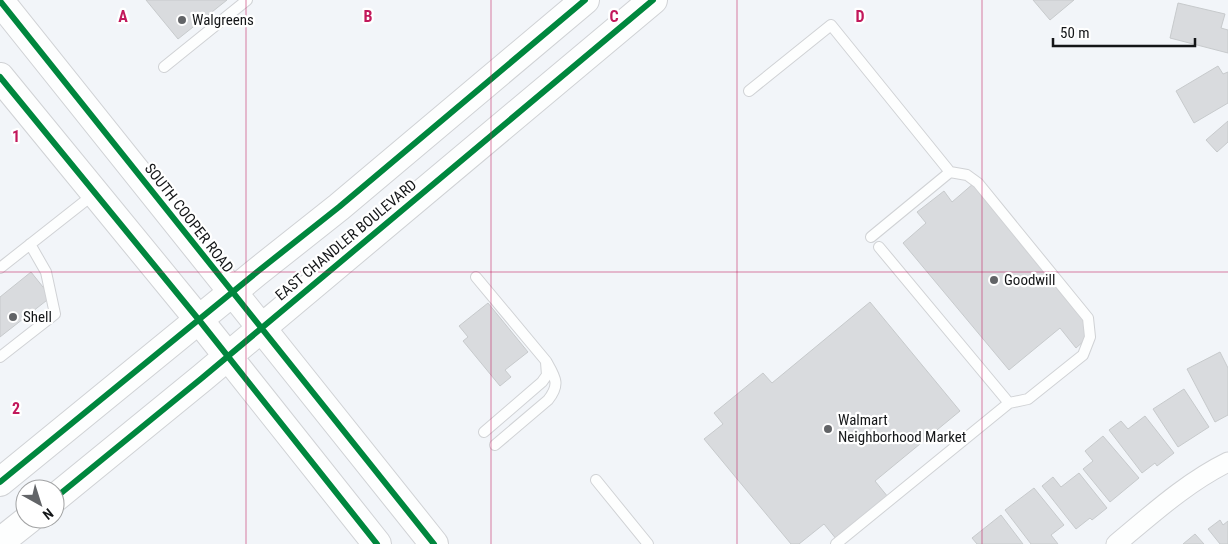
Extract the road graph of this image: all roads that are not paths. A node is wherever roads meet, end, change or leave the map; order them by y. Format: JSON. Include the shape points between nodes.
{"nodes":[{"id":1,"x":247,"y":0,"type":"edge"},
{"id":2,"x":585,"y":0,"type":"edge"},
{"id":3,"x":653,"y":0,"type":"edge"},
{"id":4,"x":0,"y":2,"type":"edge"},
{"id":5,"x":164,"y":67,"type":"dead end"},
{"id":6,"x":0,"y":77,"type":"edge"},
{"id":7,"x":749,"y":91,"type":"dead end"},
{"id":8,"x":950,"y":172,"type":"junction"},
{"id":9,"x":94,"y":193,"type":"junction"},
{"id":10,"x":871,"y":237,"type":"dead end"},
{"id":11,"x":30,"y":244,"type":"junction"},
{"id":12,"x":878,"y":247,"type":"dead end"},
{"id":13,"x":0,"y":268,"type":"edge"},
{"id":14,"x":476,"y":277,"type":"dead end"},
{"id":15,"x":232,"y":293,"type":"junction"},
{"id":16,"x":199,"y":320,"type":"junction"},
{"id":17,"x":261,"y":328,"type":"junction"},
{"id":18,"x":227,"y":356,"type":"junction"},
{"id":19,"x":0,"y":357,"type":"edge"},
{"id":20,"x":546,"y":362,"type":"junction"},
{"id":21,"x":1009,"y":403,"type":"junction"},
{"id":22,"x":484,"y":432,"type":"dead end"},
{"id":23,"x":495,"y":445,"type":"dead end"},
{"id":24,"x":1228,"y":462,"type":"edge"},
{"id":25,"x":2,"y":477,"type":"edge"},
{"id":26,"x":596,"y":480,"type":"dead end"},
{"id":27,"x":65,"y":490,"type":"edge"},
{"id":28,"x":16,"y":529,"type":"edge"},
{"id":29,"x":0,"y":542,"type":"edge"},
{"id":30,"x":377,"y":544,"type":"edge"},
{"id":31,"x":434,"y":544,"type":"edge"},
{"id":32,"x":648,"y":544,"type":"edge"},
{"id":33,"x":836,"y":544,"type":"edge"},
{"id":34,"x":1116,"y":544,"type":"edge"}],
"edges":[{"from":1,"to":5,"type":"lane"},
{"from":2,"to":15,"type":"main road","name":"EAST CHANDLER BOULEVARD"},
{"from":3,"to":17,"type":"main road","name":"EAST CHANDLER BOULEVARD"},
{"from":4,"to":15,"type":"main road","name":"SOUTH COOPER ROAD"},
{"from":6,"to":9,"type":"main road"},
{"from":7,"to":8,"type":"lane","via":[[831,25]]},
{"from":8,"to":10,"type":"lane"},
{"from":8,"to":21,"type":"lane","via":[[967,175],[978,183],[1088,318],[1090,337],[1083,355],[1028,399]]},
{"from":9,"to":11,"type":"lane"},
{"from":9,"to":16,"type":"main road"},
{"from":11,"to":13,"type":"lane"},
{"from":11,"to":19,"type":"lane","via":[[46,272],[56,314]]},
{"from":12,"to":21,"type":"lane"},
{"from":14,"to":20,"type":"lane"},
{"from":15,"to":16,"type":"main road","name":"EAST CHANDLER BOULEVARD"},
{"from":15,"to":17,"type":"main road","name":"SOUTH COOPER ROAD"},
{"from":16,"to":18,"type":"main road"},
{"from":16,"to":25,"type":"main road","name":"EAST CHANDLER BOULEVARD"},
{"from":17,"to":18,"type":"main road","name":"EAST CHANDLER BOULEVARD"},
{"from":17,"to":31,"type":"main road","name":"SOUTH COOPER ROAD"},
{"from":18,"to":27,"type":"main road","name":"EAST CHANDLER BOULEVARD"},
{"from":18,"to":30,"type":"main road"},
{"from":20,"to":22,"type":"lane","via":[[547,375],[542,382]]},
{"from":20,"to":23,"type":"lane","via":[[554,376],[554,393]]},
{"from":21,"to":33,"type":"lane"},
{"from":24,"to":34,"type":"street","via":[[1158,508]]},
{"from":26,"to":32,"type":"lane"},
{"from":28,"to":29,"type":"main road"}]}
